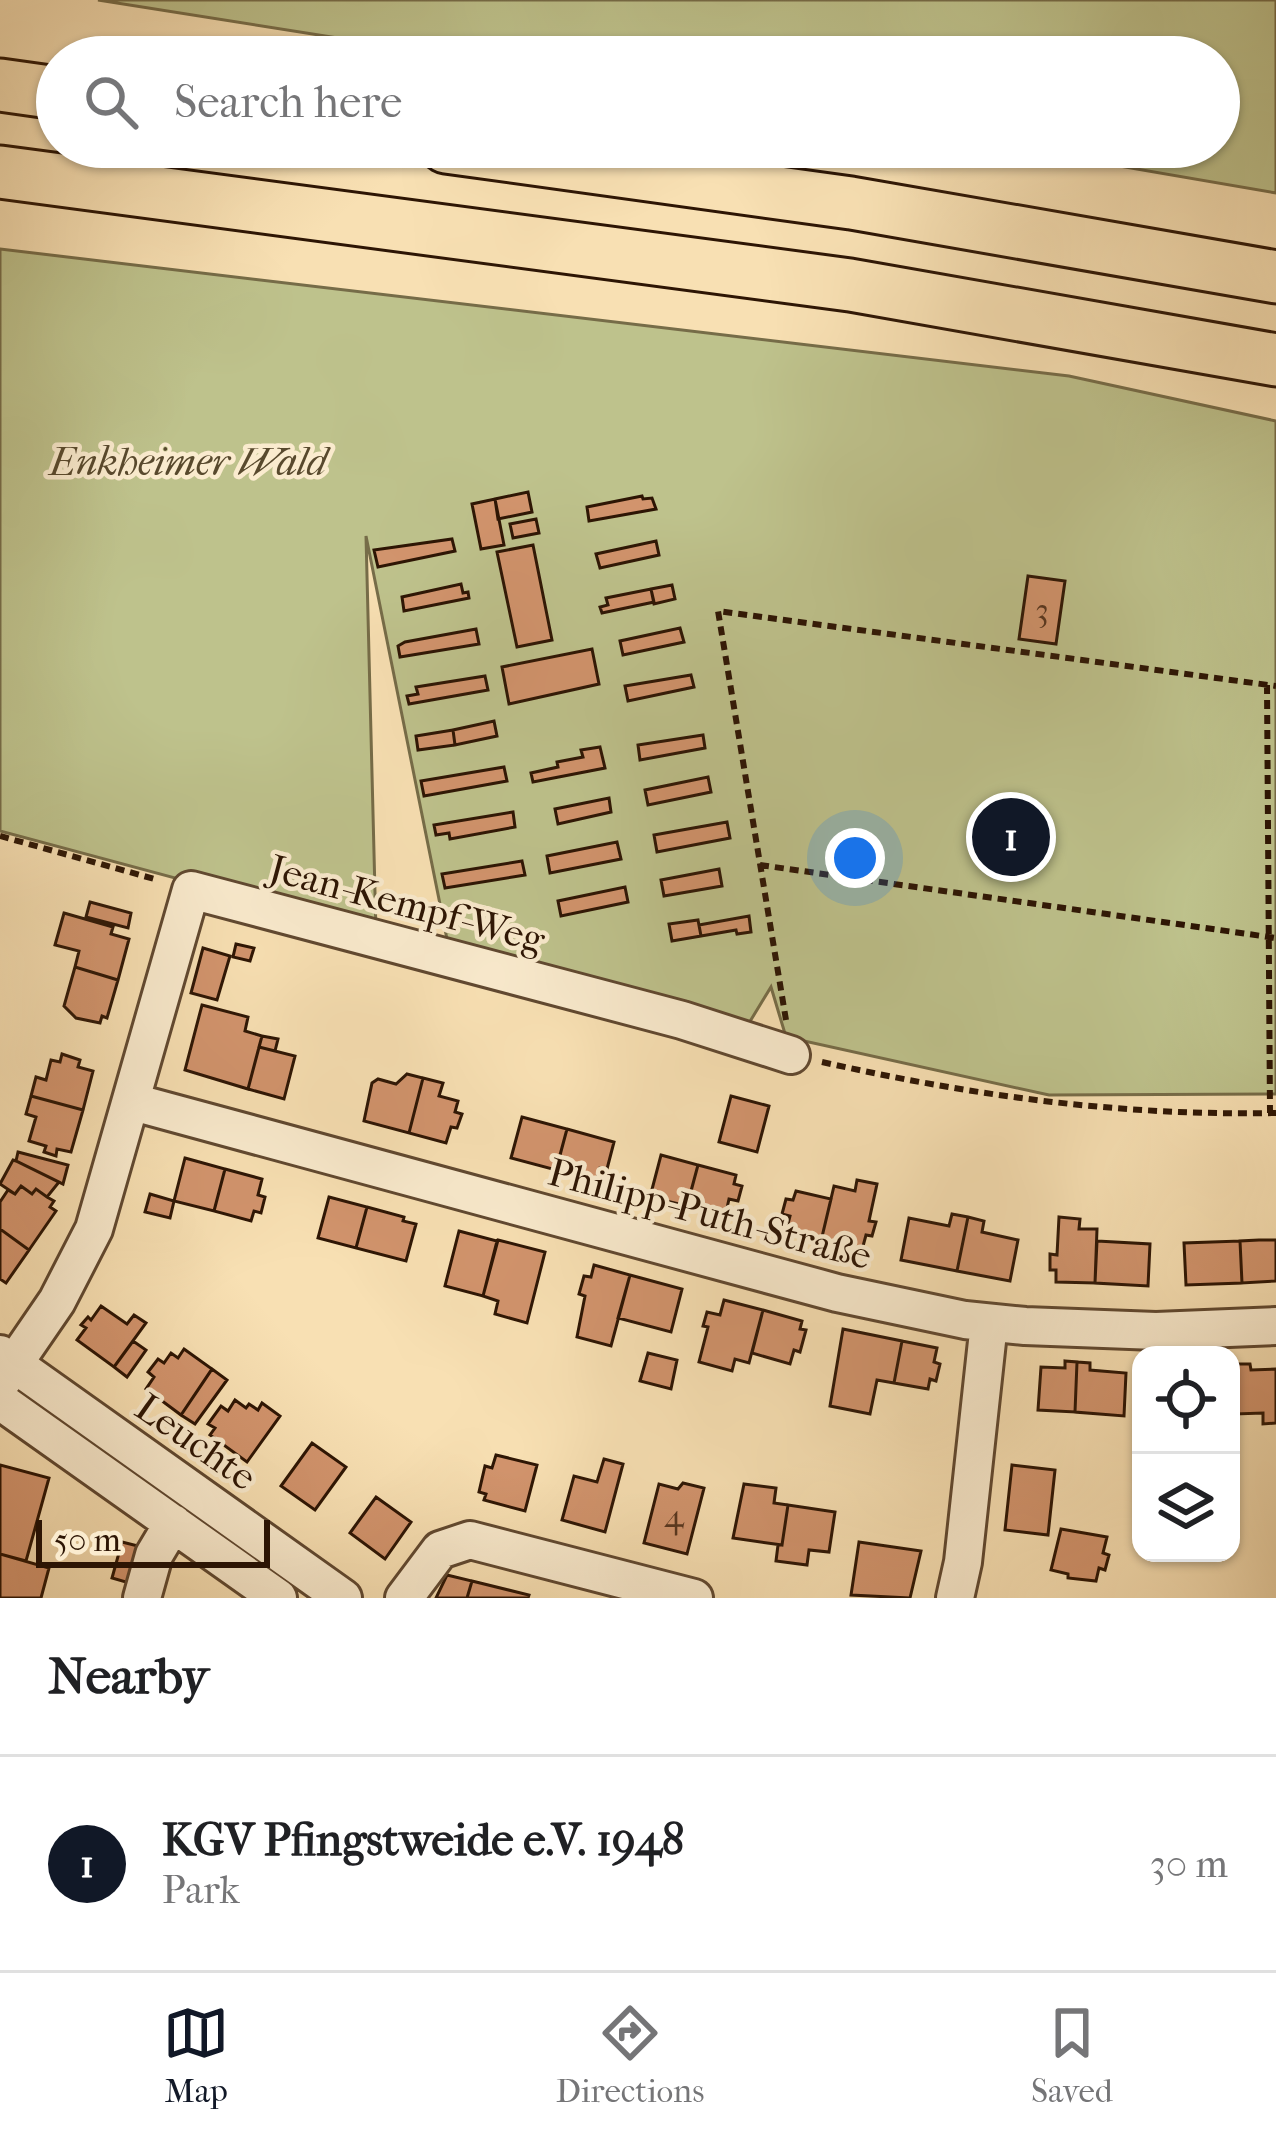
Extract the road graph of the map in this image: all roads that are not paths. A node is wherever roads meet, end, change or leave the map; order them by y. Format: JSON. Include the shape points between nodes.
{"nodes":[{"id":1,"x":0,"y":85,"type":"edge"},
{"id":2,"x":36,"y":90,"type":"edge"},
{"id":3,"x":598,"y":168,"type":"edge"},
{"id":4,"x":0,"y":172,"type":"edge"},
{"id":5,"x":1276,"y":277,"type":"edge"},
{"id":6,"x":1276,"y":360,"type":"edge"},
{"id":7,"x":791,"y":1054,"type":"road end"},
{"id":8,"x":133,"y":1102,"type":"junction"},
{"id":9,"x":988,"y":1323,"type":"junction"},
{"id":10,"x":1276,"y":1326,"type":"edge"},
{"id":11,"x":4,"y":1367,"type":"edge"},
{"id":12,"x":0,"y":1401,"type":"edge"},
{"id":13,"x":173,"y":1523,"type":"junction"},
{"id":14,"x":142,"y":1598,"type":"edge"},
{"id":15,"x":278,"y":1598,"type":"edge"},
{"id":16,"x":344,"y":1598,"type":"edge"},
{"id":17,"x":404,"y":1598,"type":"edge"},
{"id":18,"x":694,"y":1598,"type":"edge"},
{"id":19,"x":955,"y":1598,"type":"edge"}],
"edges":[{"from":1,"to":2,"type":"highway"},
{"from":3,"to":5,"type":"highway"},
{"from":4,"to":6,"type":"highway","via":[[850,285]]},
{"from":7,"to":8,"type":"street","name":"Jean-Kempf-Weg","via":[[191,890]]},
{"from":8,"to":9,"type":"street","name":"Philipp-Puth-Straße","via":[[837,1293]]},
{"from":8,"to":11,"type":"street","via":[[84,1251]]},
{"from":9,"to":10,"type":"street","name":"Philipp-Puth-Straße","via":[[1156,1331]]},
{"from":9,"to":19,"type":"street"},
{"from":11,"to":16,"type":"street","name":"Leuchte"},
{"from":12,"to":13,"type":"street","name":"Leuchte"},
{"from":13,"to":14,"type":"street"},
{"from":13,"to":15,"type":"street","name":"Leuchte"},
{"from":17,"to":18,"type":"street","via":[[440,1550],[470,1540]]}]}
